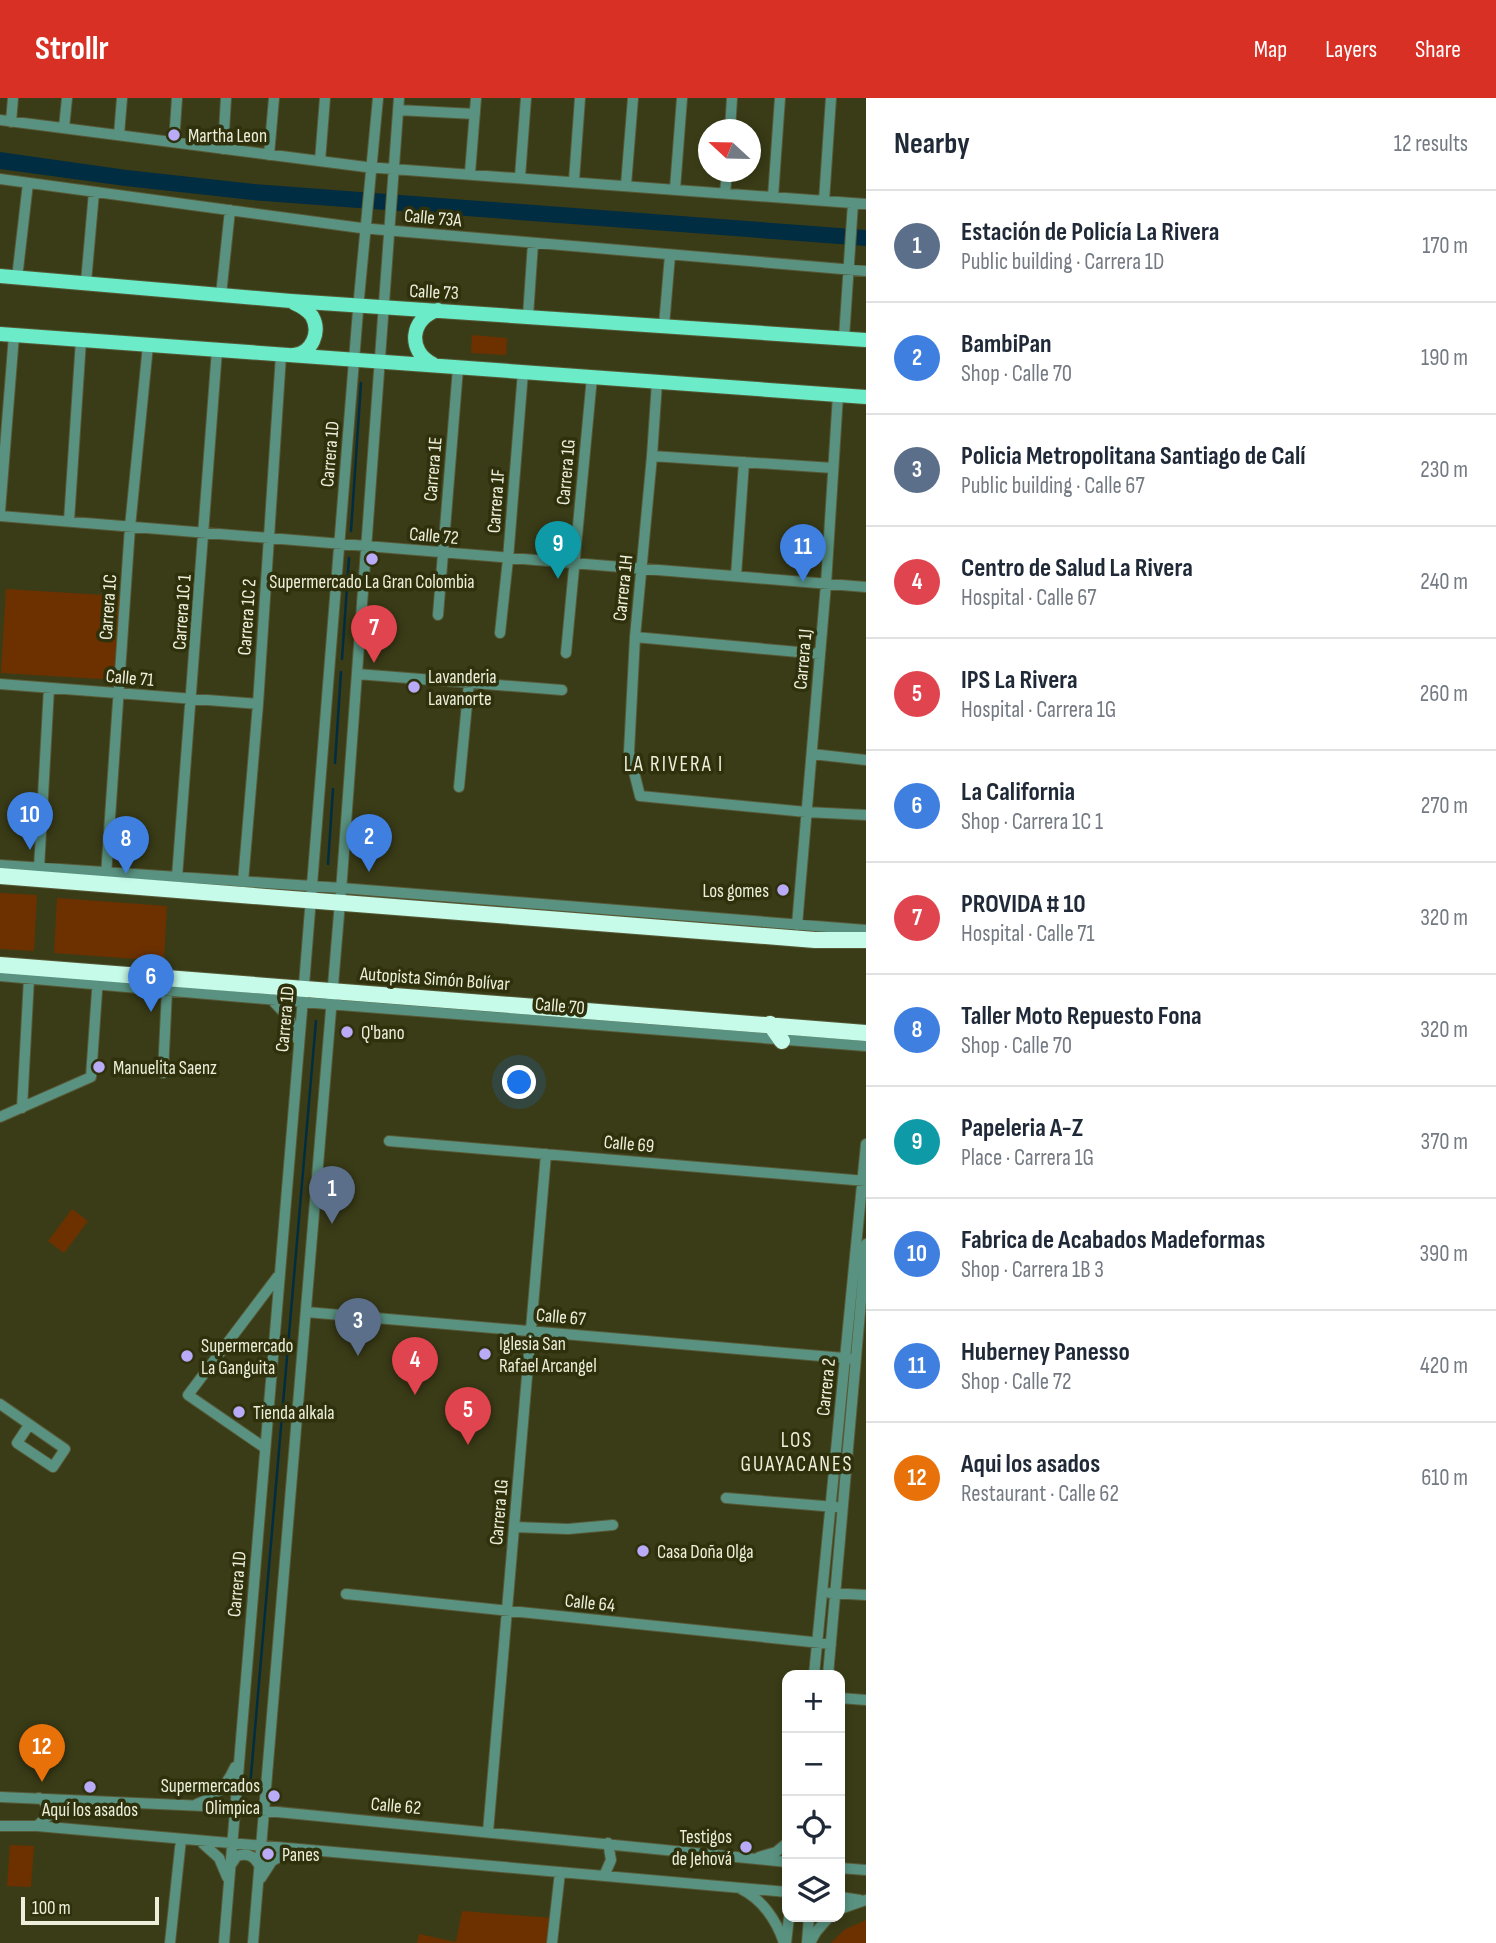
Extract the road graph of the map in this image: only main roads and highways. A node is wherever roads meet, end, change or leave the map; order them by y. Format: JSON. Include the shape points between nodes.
{"nodes":[{"id":1,"x":0,"y":276,"type":"edge"},
{"id":2,"x":291,"y":301,"type":"junction"},
{"id":3,"x":439,"y":310,"type":"junction"},
{"id":4,"x":7,"y":335,"type":"edge"},
{"id":5,"x":866,"y":340,"type":"edge"},
{"id":6,"x":285,"y":355,"type":"junction"},
{"id":7,"x":436,"y":365,"type":"junction"},
{"id":8,"x":866,"y":397,"type":"edge"},
{"id":9,"x":0,"y":876,"type":"edge"},
{"id":10,"x":866,"y":930,"type":"edge"},
{"id":11,"x":816,"y":940,"type":"junction"},
{"id":12,"x":866,"y":940,"type":"edge"},
{"id":13,"x":0,"y":965,"type":"edge"},
{"id":14,"x":770,"y":1024,"type":"junction"},
{"id":15,"x":799,"y":1026,"type":"junction"},
{"id":16,"x":865,"y":1044,"type":"edge"}],
"edges":[{"from":1,"to":2,"type":"main road","name":"Calle 73"},
{"from":2,"to":3,"type":"main road","name":"Calle 73"},
{"from":2,"to":6,"type":"main road","via":[[309,313],[316,331],[307,349],[299,355]]},
{"from":3,"to":5,"type":"main road","name":"Calle 73"},
{"from":3,"to":7,"type":"main road","via":[[423,318],[414,339],[421,356]]},
{"from":4,"to":6,"type":"main road"},
{"from":6,"to":7,"type":"main road"},
{"from":7,"to":8,"type":"main road"},
{"from":9,"to":11,"type":"highway","via":[[106,878],[311,893]]},
{"from":10,"to":11,"type":"highway"},
{"from":11,"to":12,"type":"highway"},
{"from":13,"to":14,"type":"highway","name":"Autopista Simón Bolívar","via":[[98,979],[376,1001]]},
{"from":14,"to":15,"type":"highway","name":"Autopista Simón Bolívar"},
{"from":14,"to":15,"type":"highway","via":[[785,1041]]},
{"from":15,"to":16,"type":"highway","name":"Autopista Simón Bolívar"}]}
